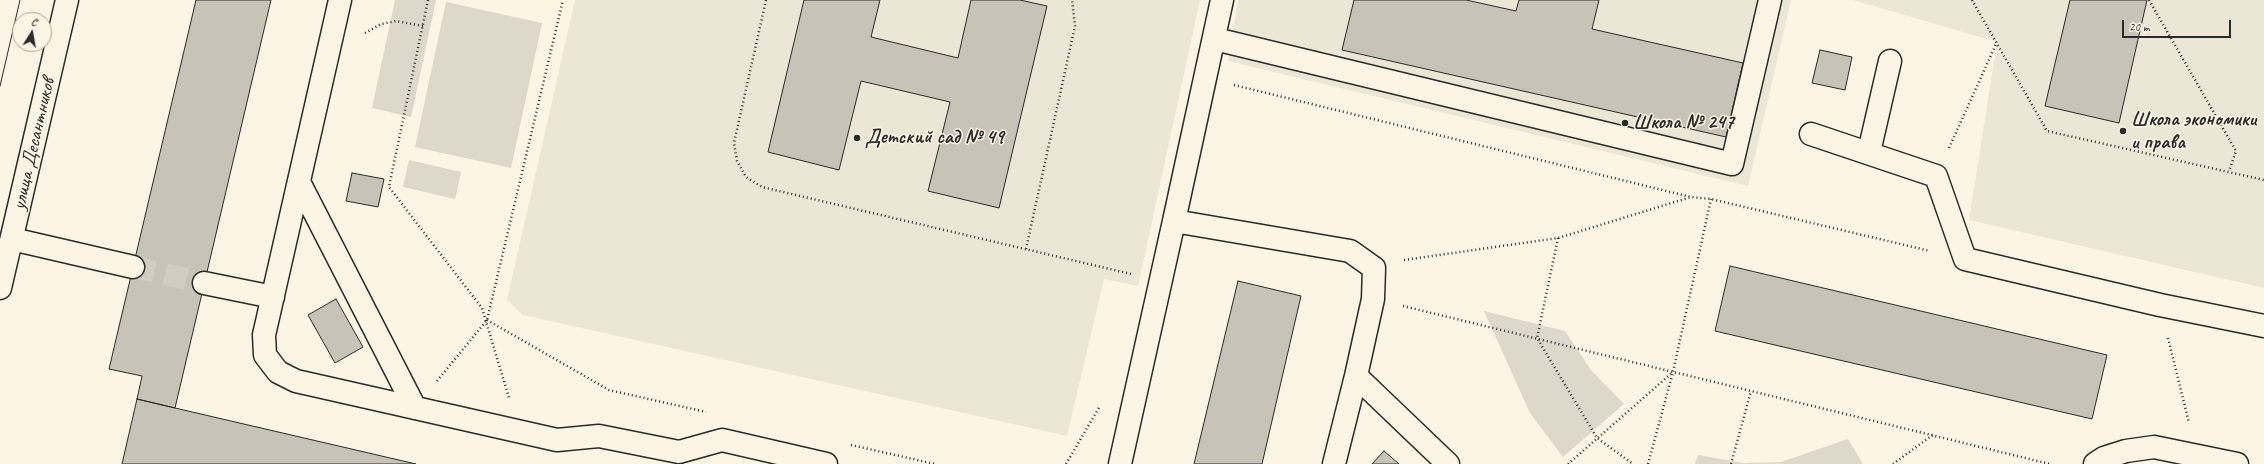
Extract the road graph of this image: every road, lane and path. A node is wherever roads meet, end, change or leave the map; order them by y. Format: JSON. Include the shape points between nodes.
{"nodes":[{"id":1,"x":67,"y":0,"type":"edge"},
{"id":2,"x":340,"y":0,"type":"edge"},
{"id":3,"x":428,"y":0,"type":"edge"},
{"id":4,"x":563,"y":0,"type":"edge"},
{"id":5,"x":766,"y":0,"type":"edge"},
{"id":6,"x":1072,"y":0,"type":"edge"},
{"id":7,"x":1222,"y":0,"type":"edge"},
{"id":8,"x":1770,"y":0,"type":"edge"},
{"id":9,"x":1972,"y":0,"type":"edge"},
{"id":10,"x":2149,"y":0,"type":"edge"},
{"id":11,"x":423,"y":26,"type":"junction"},
{"id":12,"x":1215,"y":39,"type":"junction"},
{"id":13,"x":331,"y":40,"type":"junction"},
{"id":14,"x":1997,"y":42,"type":"junction"},
{"id":15,"x":1890,"y":61,"type":"dead end"},
{"id":16,"x":1207,"y":78,"type":"junction"},
{"id":17,"x":1811,"y":134,"type":"dead end"},
{"id":18,"x":1869,"y":152,"type":"junction"},
{"id":19,"x":2229,"y":171,"type":"junction"},
{"id":20,"x":1936,"y":176,"type":"junction"},
{"id":21,"x":2264,"y":180,"type":"edge"},
{"id":22,"x":299,"y":182,"type":"junction"},
{"id":23,"x":1691,"y":197,"type":"junction"},
{"id":24,"x":1711,"y":199,"type":"junction"},
{"id":25,"x":1174,"y":221,"type":"junction"},
{"id":26,"x":1558,"y":238,"type":"junction"},
{"id":27,"x":12,"y":239,"type":"junction"},
{"id":28,"x":1026,"y":249,"type":"junction"},
{"id":29,"x":1965,"y":259,"type":"junction"},
{"id":30,"x":133,"y":267,"type":"tunnel mouth"},
{"id":31,"x":1374,"y":268,"type":"junction"},
{"id":32,"x":1132,"y":274,"type":"dead end"},
{"id":33,"x":204,"y":283,"type":"tunnel mouth"},
{"id":34,"x":0,"y":288,"type":"edge"},
{"id":35,"x":273,"y":297,"type":"junction"},
{"id":36,"x":1373,"y":299,"type":"junction"},
{"id":37,"x":2160,"y":304,"type":"junction"},
{"id":38,"x":487,"y":320,"type":"junction"},
{"id":39,"x":2264,"y":326,"type":"edge"},
{"id":40,"x":1537,"y":338,"type":"junction"},
{"id":41,"x":1673,"y":372,"type":"junction"},
{"id":42,"x":1356,"y":376,"type":"junction"},
{"id":43,"x":1751,"y":391,"type":"junction"},
{"id":44,"x":415,"y":408,"type":"junction"},
{"id":45,"x":710,"y":413,"type":"dead end"},
{"id":46,"x":518,"y":431,"type":"junction"},
{"id":47,"x":1934,"y":434,"type":"junction"},
{"id":48,"x":1597,"y":438,"type":"junction"},
{"id":49,"x":850,"y":445,"type":"dead end"},
{"id":50,"x":2197,"y":456,"type":"junction"},
{"id":51,"x":826,"y":464,"type":"edge"},
{"id":52,"x":935,"y":464,"type":"edge"},
{"id":53,"x":1120,"y":464,"type":"edge"},
{"id":54,"x":1334,"y":464,"type":"edge"},
{"id":55,"x":1448,"y":464,"type":"edge"},
{"id":56,"x":1568,"y":464,"type":"edge"},
{"id":57,"x":1633,"y":464,"type":"edge"},
{"id":58,"x":1648,"y":464,"type":"edge"},
{"id":59,"x":1731,"y":464,"type":"edge"},
{"id":60,"x":1892,"y":464,"type":"edge"},
{"id":61,"x":2050,"y":464,"type":"edge"},
{"id":62,"x":2095,"y":464,"type":"edge"},
{"id":63,"x":2237,"y":464,"type":"edge"}],
"edges":[{"from":1,"to":27,"type":"street","name":"улица Десантников"},
{"from":2,"to":13,"type":"street"},
{"from":3,"to":11,"type":"path"},
{"from":4,"to":38,"type":"path"},
{"from":5,"to":28,"type":"path","via":[[734,143],[737,161],[746,177],[762,187]]},
{"from":6,"to":28,"type":"path","via":[[1075,26]]},
{"from":7,"to":12,"type":"street"},
{"from":8,"to":12,"type":"street","via":[[1732,164]]},
{"from":9,"to":14,"type":"path"},
{"from":10,"to":19,"type":"path","via":[[2236,151]]},
{"from":11,"to":13,"type":"path","via":[[396,21],[381,24],[366,32],[353,44]]},
{"from":11,"to":38,"type":"path","via":[[389,187],[482,308]]},
{"from":12,"to":16,"type":"street"},
{"from":13,"to":22,"type":"street"},
{"from":14,"to":19,"type":"path","via":[[2047,131]]},
{"from":14,"to":20,"type":"path"},
{"from":15,"to":18,"type":"street"},
{"from":16,"to":23,"type":"path"},
{"from":16,"to":25,"type":"street"},
{"from":17,"to":18,"type":"street"},
{"from":18,"to":20,"type":"street"},
{"from":19,"to":21,"type":"path"},
{"from":20,"to":29,"type":"street"},
{"from":22,"to":35,"type":"street"},
{"from":22,"to":44,"type":"street"},
{"from":23,"to":24,"type":"path"},
{"from":23,"to":26,"type":"path"},
{"from":24,"to":29,"type":"path"},
{"from":24,"to":41,"type":"path"},
{"from":25,"to":31,"type":"street","via":[[1350,251]]},
{"from":25,"to":53,"type":"street"},
{"from":26,"to":31,"type":"path","via":[[1416,257]]},
{"from":26,"to":40,"type":"path"},
{"from":27,"to":30,"type":"street"},
{"from":27,"to":34,"type":"street","name":"улица Десантников"},
{"from":28,"to":32,"type":"path"},
{"from":29,"to":37,"type":"street"},
{"from":31,"to":36,"type":"street"},
{"from":33,"to":35,"type":"street"},
{"from":35,"to":44,"type":"street","via":[[264,335],[266,356],[278,372],[296,381]]},
{"from":36,"to":40,"type":"path"},
{"from":36,"to":42,"type":"street"},
{"from":37,"to":39,"type":"street"},
{"from":37,"to":50,"type":"path"},
{"from":38,"to":44,"type":"path"},
{"from":38,"to":45,"type":"path","via":[[608,390]]},
{"from":38,"to":46,"type":"path"},
{"from":40,"to":41,"type":"path"},
{"from":40,"to":48,"type":"path"},
{"from":41,"to":43,"type":"path"},
{"from":41,"to":48,"type":"path"},
{"from":41,"to":58,"type":"path"},
{"from":42,"to":54,"type":"street"},
{"from":42,"to":55,"type":"street"},
{"from":43,"to":47,"type":"path"},
{"from":43,"to":59,"type":"path"},
{"from":44,"to":46,"type":"street"},
{"from":46,"to":51,"type":"street","via":[[557,440],[599,436],[679,452],[722,440]]},
{"from":47,"to":60,"type":"path"},
{"from":47,"to":61,"type":"path"},
{"from":48,"to":56,"type":"path"},
{"from":48,"to":57,"type":"path"},
{"from":49,"to":52,"type":"path"},
{"from":50,"to":62,"type":"street","via":[[2154,447],[2126,451],[2104,458]]},
{"from":50,"to":63,"type":"street"}]}
